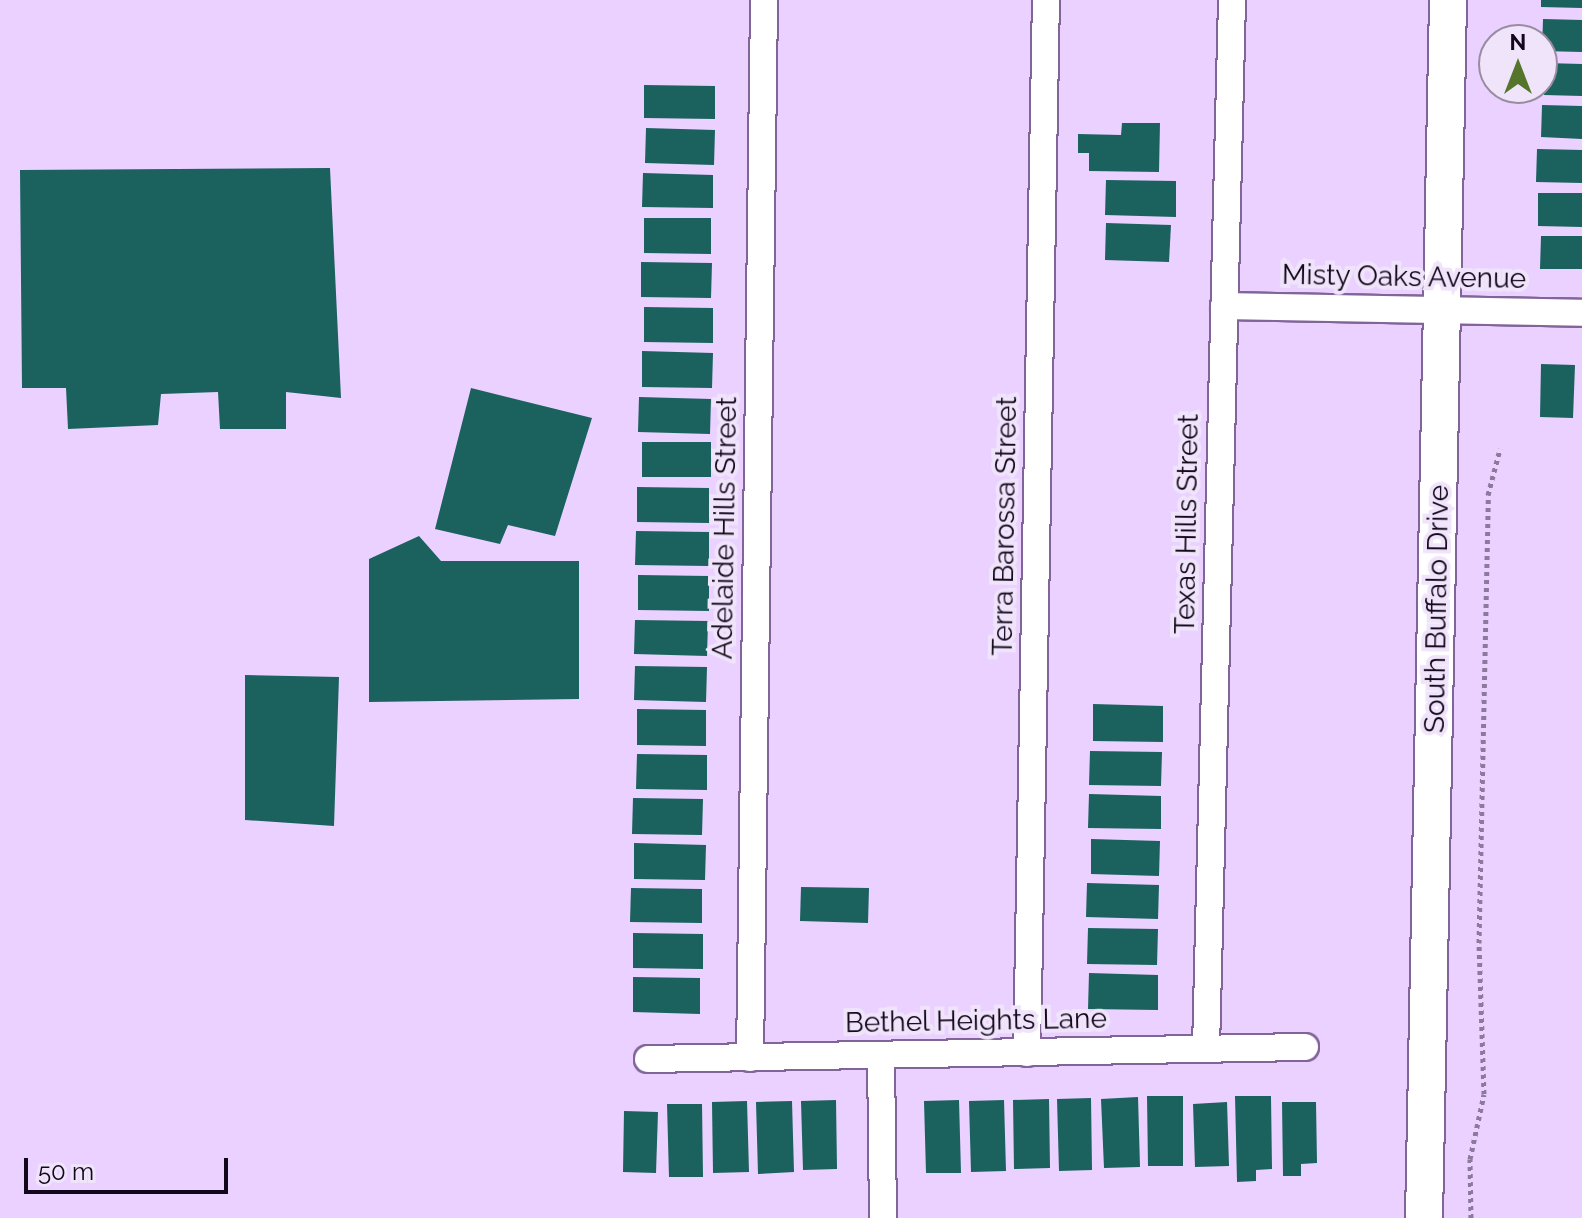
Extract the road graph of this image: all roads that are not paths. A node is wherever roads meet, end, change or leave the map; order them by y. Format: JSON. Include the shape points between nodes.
{"nodes":[{"id":1,"x":764,"y":0,"type":"edge"},
{"id":2,"x":1046,"y":0,"type":"edge"},
{"id":3,"x":1232,"y":0,"type":"edge"},
{"id":4,"x":1448,"y":0,"type":"edge"},
{"id":5,"x":1224,"y":306,"type":"junction"},
{"id":6,"x":1443,"y":311,"type":"junction"},
{"id":7,"x":1582,"y":313,"type":"edge"},
{"id":8,"x":1305,"y":1047,"type":"dead end"},
{"id":9,"x":1206,"y":1049,"type":"junction"},
{"id":10,"x":1027,"y":1053,"type":"junction"},
{"id":11,"x":881,"y":1055,"type":"junction"},
{"id":12,"x":750,"y":1058,"type":"junction"},
{"id":13,"x":648,"y":1059,"type":"dead end"},
{"id":14,"x":883,"y":1218,"type":"edge"},
{"id":15,"x":1424,"y":1218,"type":"edge"}],
"edges":[{"from":1,"to":12,"type":"street","name":"Adelaide Hills Street"},
{"from":2,"to":10,"type":"street","name":"Terra Barossa Street"},
{"from":3,"to":5,"type":"street","name":"Texas Hills Street"},
{"from":4,"to":6,"type":"main road","name":"South Buffalo Drive"},
{"from":5,"to":6,"type":"street","name":"Misty Oaks Avenue"},
{"from":5,"to":9,"type":"street","name":"Texas Hills Street"},
{"from":6,"to":7,"type":"street","name":"Misty Oaks Avenue"},
{"from":6,"to":15,"type":"main road","name":"South Buffalo Drive"},
{"from":8,"to":9,"type":"street","name":"Bethel Heights Lane"},
{"from":9,"to":10,"type":"street","name":"Bethel Heights Lane"},
{"from":10,"to":11,"type":"street","name":"Bethel Heights Lane"},
{"from":11,"to":12,"type":"street","name":"Bethel Heights Lane"},
{"from":11,"to":14,"type":"street"},
{"from":12,"to":13,"type":"street","name":"Bethel Heights Lane"}]}
